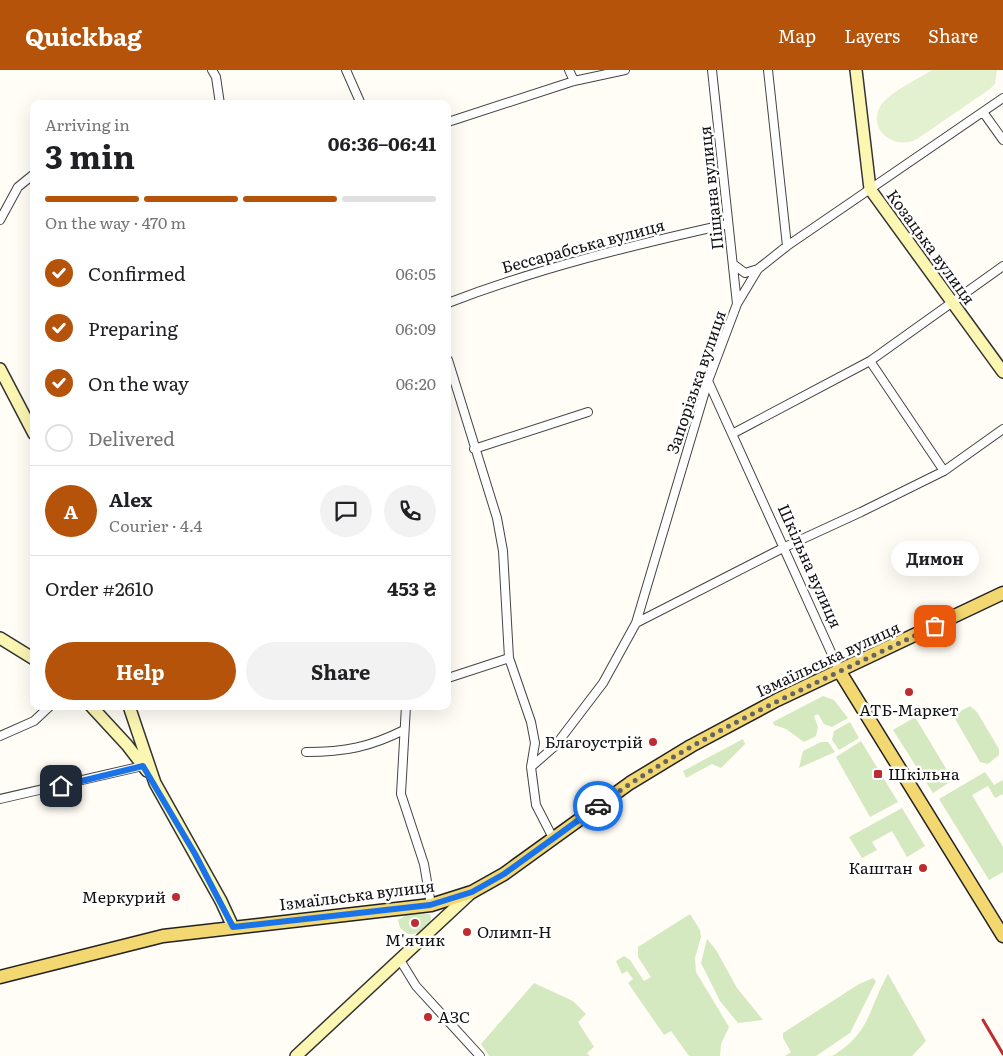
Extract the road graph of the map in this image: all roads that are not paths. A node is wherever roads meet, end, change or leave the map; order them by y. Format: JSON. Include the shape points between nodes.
{"nodes":[{"id":1,"x":212,"y":70,"type":"edge"},
{"id":2,"x":346,"y":70,"type":"edge"},
{"id":3,"x":569,"y":70,"type":"edge"},
{"id":4,"x":625,"y":70,"type":"edge"},
{"id":5,"x":712,"y":70,"type":"edge"},
{"id":6,"x":768,"y":70,"type":"edge"},
{"id":7,"x":856,"y":70,"type":"edge"},
{"id":8,"x":574,"y":81,"type":"junction"},
{"id":9,"x":1003,"y":98,"type":"edge"},
{"id":10,"x":219,"y":100,"type":"edge"},
{"id":11,"x":359,"y":100,"type":"edge"},
{"id":12,"x":983,"y":112,"type":"junction"},
{"id":13,"x":451,"y":121,"type":"edge"},
{"id":14,"x":1003,"y":140,"type":"edge"},
{"id":15,"x":30,"y":177,"type":"edge"},
{"id":16,"x":870,"y":190,"type":"junction"},
{"id":17,"x":0,"y":220,"type":"edge"},
{"id":18,"x":728,"y":224,"type":"junction"},
{"id":19,"x":787,"y":246,"type":"junction"},
{"id":20,"x":733,"y":264,"type":"junction"},
{"id":21,"x":1003,"y":266,"type":"edge"},
{"id":22,"x":758,"y":269,"type":"junction"},
{"id":23,"x":451,"y":302,"type":"edge"},
{"id":24,"x":951,"y":302,"type":"junction"},
{"id":25,"x":736,"y":304,"type":"junction"},
{"id":26,"x":870,"y":361,"type":"junction"},
{"id":27,"x":0,"y":370,"type":"edge"},
{"id":28,"x":1003,"y":372,"type":"edge"},
{"id":29,"x":451,"y":381,"type":"edge"},
{"id":30,"x":708,"y":381,"type":"junction"},
{"id":31,"x":588,"y":412,"type":"dead end"},
{"id":32,"x":30,"y":426,"type":"edge"},
{"id":33,"x":1003,"y":429,"type":"edge"},
{"id":34,"x":732,"y":434,"type":"junction"},
{"id":35,"x":474,"y":449,"type":"junction"},
{"id":36,"x":944,"y":471,"type":"junction"},
{"id":37,"x":785,"y":547,"type":"junction"},
{"id":38,"x":1003,"y":593,"type":"edge"},
{"id":39,"x":636,"y":623,"type":"junction"},
{"id":40,"x":0,"y":638,"type":"edge"},
{"id":41,"x":30,"y":657,"type":"edge"},
{"id":42,"x":509,"y":658,"type":"junction"},
{"id":43,"x":840,"y":672,"type":"junction"},
{"id":44,"x":451,"y":677,"type":"edge"},
{"id":45,"x":46,"y":710,"type":"edge"},
{"id":46,"x":96,"y":710,"type":"edge"},
{"id":47,"x":130,"y":710,"type":"edge"},
{"id":48,"x":406,"y":710,"type":"edge"},
{"id":49,"x":0,"y":730,"type":"edge"},
{"id":50,"x":404,"y":730,"type":"junction"},
{"id":51,"x":4,"y":736,"type":"edge"},
{"id":52,"x":306,"y":752,"type":"dead end"},
{"id":53,"x":143,"y":766,"type":"junction"},
{"id":54,"x":531,"y":768,"type":"junction"},
{"id":55,"x":155,"y":783,"type":"junction"},
{"id":56,"x":0,"y":800,"type":"edge"},
{"id":57,"x":553,"y":838,"type":"junction"},
{"id":58,"x":472,"y":892,"type":"junction"},
{"id":59,"x":430,"y":905,"type":"junction"},
{"id":60,"x":233,"y":927,"type":"junction"},
{"id":61,"x":1003,"y":936,"type":"edge"},
{"id":62,"x":400,"y":960,"type":"junction"},
{"id":63,"x":0,"y":978,"type":"edge"},
{"id":64,"x":296,"y":1056,"type":"edge"},
{"id":65,"x":480,"y":1056,"type":"edge"}],
"edges":[{"from":1,"to":10,"type":"street"},
{"from":2,"to":11,"type":"street"},
{"from":3,"to":8,"type":"street"},
{"from":4,"to":8,"type":"street"},
{"from":5,"to":18,"type":"street","name":"Піщана вулиця"},
{"from":6,"to":19,"type":"street"},
{"from":7,"to":16,"type":"street","name":"Козацька вулиця"},
{"from":8,"to":13,"type":"street"},
{"from":9,"to":12,"type":"street","name":"Запорізька вулиця"},
{"from":12,"to":14,"type":"street"},
{"from":12,"to":16,"type":"street","name":"Запорізька вулиця"},
{"from":15,"to":17,"type":"street","via":[[18,187]]},
{"from":16,"to":19,"type":"street","name":"Запорізька вулиця"},
{"from":16,"to":24,"type":"street","name":"Козацька вулиця"},
{"from":18,"to":20,"type":"street","name":"Піщана вулиця"},
{"from":18,"to":23,"type":"street","name":"Бессарабська вулиця","via":[[500,282]]},
{"from":19,"to":22,"type":"street","name":"Запорізька вулиця"},
{"from":20,"to":22,"type":"street","via":[[745,273]]},
{"from":20,"to":25,"type":"street","name":"Піщана вулиця"},
{"from":21,"to":24,"type":"street"},
{"from":22,"to":25,"type":"street","name":"Запорізька вулиця"},
{"from":24,"to":26,"type":"street"},
{"from":24,"to":28,"type":"street","name":"Козацька вулиця"},
{"from":25,"to":30,"type":"street","name":"Запорізька вулиця"},
{"from":26,"to":34,"type":"street"},
{"from":26,"to":36,"type":"street"},
{"from":27,"to":32,"type":"street"},
{"from":29,"to":35,"type":"street"},
{"from":30,"to":34,"type":"street","name":"Шкільна вулиця"},
{"from":30,"to":39,"type":"street","name":"Запорізька вулиця"},
{"from":31,"to":35,"type":"street"},
{"from":33,"to":36,"type":"street"},
{"from":34,"to":37,"type":"street","name":"Шкільна вулиця"},
{"from":35,"to":42,"type":"street","via":[[497,518],[504,551]]},
{"from":36,"to":37,"type":"street"},
{"from":37,"to":39,"type":"street"},
{"from":37,"to":43,"type":"street","name":"Шкільна вулиця"},
{"from":38,"to":43,"type":"main road","name":"Ізмаїльська вулиця"},
{"from":39,"to":54,"type":"street","name":"Запорізька вулиця","via":[[603,684],[555,746]]},
{"from":40,"to":41,"type":"street"},
{"from":42,"to":44,"type":"street"},
{"from":42,"to":54,"type":"street","via":[[531,722],[535,743]]},
{"from":43,"to":57,"type":"main road","name":"Ізмаїльська вулиця","via":[[777,700],[691,746],[630,783]]},
{"from":43,"to":61,"type":"main road","name":"Шкільна вулиця"},
{"from":45,"to":51,"type":"street","via":[[34,721]]},
{"from":46,"to":53,"type":"street"},
{"from":47,"to":55,"type":"street"},
{"from":48,"to":50,"type":"street"},
{"from":49,"to":51,"type":"street"},
{"from":50,"to":52,"type":"street","via":[[367,747]]},
{"from":50,"to":59,"type":"street","via":[[401,794],[424,864]]},
{"from":53,"to":55,"type":"street"},
{"from":53,"to":56,"type":"street"},
{"from":54,"to":57,"type":"street","via":[[536,805]]},
{"from":55,"to":60,"type":"street"},
{"from":57,"to":58,"type":"main road","name":"Ізмаїльська вулиця","via":[[504,874]]},
{"from":58,"to":59,"type":"main road","name":"Ізмаїльська вулиця"},
{"from":58,"to":62,"type":"street"},
{"from":59,"to":60,"type":"main road","name":"Ізмаїльська вулиця"},
{"from":60,"to":63,"type":"main road","name":"Ізмаїльська вулиця","via":[[163,936]]},
{"from":62,"to":64,"type":"street"},
{"from":62,"to":65,"type":"street","via":[[416,986]]}]}
